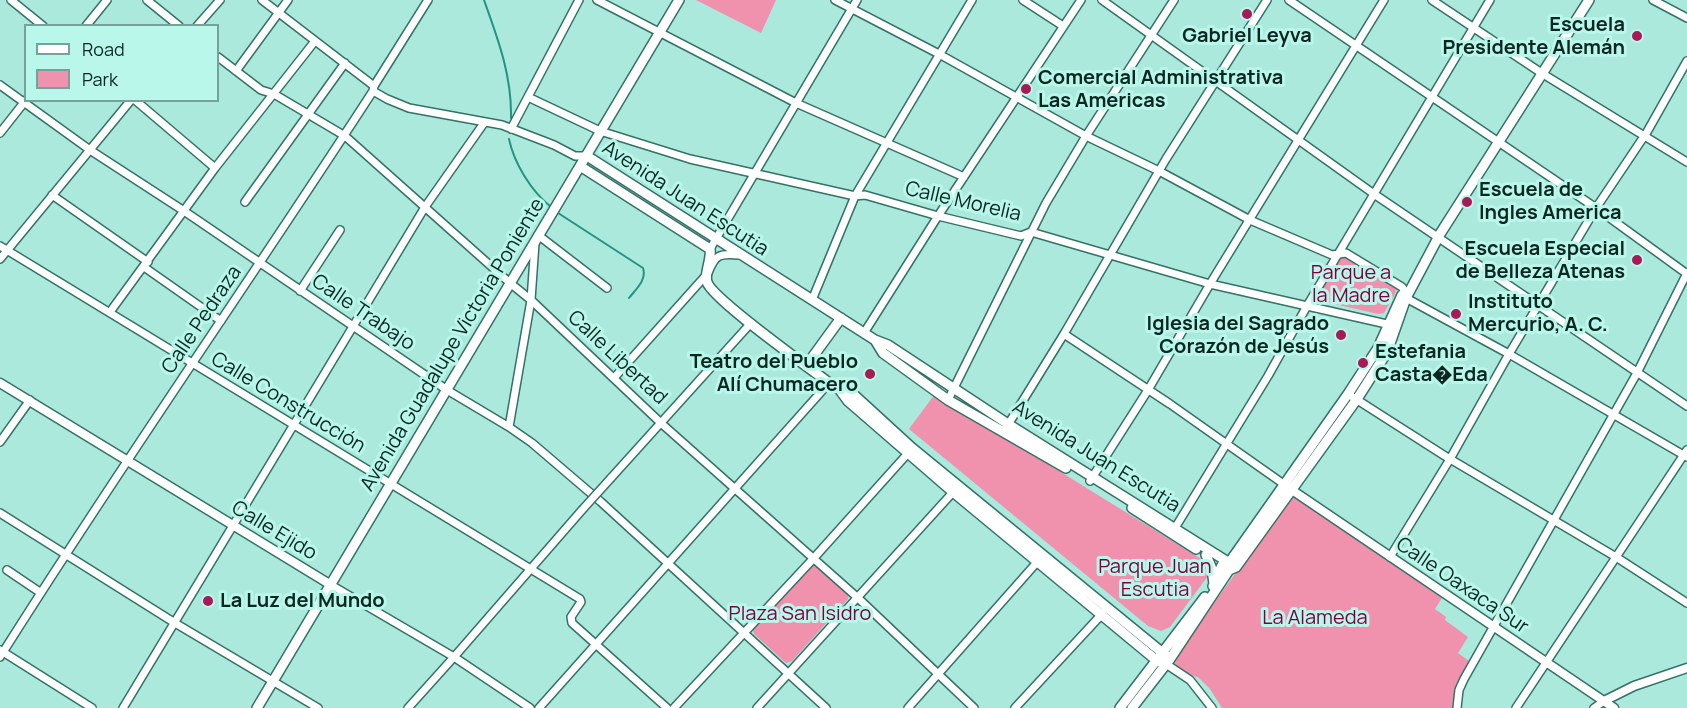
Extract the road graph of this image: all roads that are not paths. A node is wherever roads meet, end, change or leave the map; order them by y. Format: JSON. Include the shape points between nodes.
{"nodes":[{"id":1,"x":12,"y":0,"type":"edge"},
{"id":2,"x":107,"y":0,"type":"edge"},
{"id":3,"x":147,"y":0,"type":"edge"},
{"id":4,"x":220,"y":0,"type":"edge"},
{"id":5,"x":262,"y":0,"type":"edge"},
{"id":6,"x":288,"y":0,"type":"edge"},
{"id":7,"x":428,"y":0,"type":"edge"},
{"id":8,"x":579,"y":0,"type":"edge"},
{"id":9,"x":597,"y":0,"type":"edge"},
{"id":10,"x":679,"y":0,"type":"edge"},
{"id":11,"x":835,"y":0,"type":"edge"},
{"id":12,"x":857,"y":0,"type":"edge"},
{"id":13,"x":972,"y":0,"type":"edge"},
{"id":14,"x":1023,"y":0,"type":"edge"},
{"id":15,"x":1081,"y":0,"type":"edge"},
{"id":16,"x":1102,"y":0,"type":"edge"},
{"id":17,"x":1174,"y":0,"type":"edge"},
{"id":18,"x":1267,"y":0,"type":"edge"},
{"id":19,"x":1289,"y":0,"type":"edge"},
{"id":20,"x":1384,"y":0,"type":"edge"},
{"id":21,"x":1432,"y":0,"type":"edge"},
{"id":22,"x":1490,"y":0,"type":"edge"},
{"id":23,"x":1589,"y":0,"type":"edge"},
{"id":24,"x":1653,"y":0,"type":"edge"},
{"id":25,"x":851,"y":9,"type":"junction"},
{"id":26,"x":280,"y":13,"type":"junction"},
{"id":27,"x":1687,"y":18,"type":"edge"},
{"id":28,"x":41,"y":24,"type":"edge"},
{"id":29,"x":88,"y":24,"type":"edge"},
{"id":30,"x":177,"y":24,"type":"edge"},
{"id":31,"x":199,"y":24,"type":"edge"},
{"id":32,"x":1064,"y":26,"type":"junction"},
{"id":33,"x":1474,"y":26,"type":"junction"},
{"id":34,"x":659,"y":33,"type":"junction"},
{"id":35,"x":1152,"y":34,"type":"junction"},
{"id":36,"x":315,"y":41,"type":"junction"},
{"id":37,"x":1356,"y":45,"type":"junction"},
{"id":38,"x":939,"y":54,"type":"junction"},
{"id":39,"x":219,"y":58,"type":"edge"},
{"id":40,"x":1687,"y":61,"type":"edge"},
{"id":41,"x":345,"y":63,"type":"junction"},
{"id":42,"x":236,"y":71,"type":"junction"},
{"id":43,"x":1543,"y":74,"type":"junction"},
{"id":44,"x":1216,"y":82,"type":"junction"},
{"id":45,"x":0,"y":85,"type":"edge"},
{"id":46,"x":373,"y":88,"type":"junction"},
{"id":47,"x":274,"y":94,"type":"junction"},
{"id":48,"x":1433,"y":96,"type":"junction"},
{"id":49,"x":1018,"y":97,"type":"junction"},
{"id":50,"x":24,"y":100,"type":"edge"},
{"id":51,"x":526,"y":100,"type":"junction"},
{"id":52,"x":24,"y":102,"type":"edge"},
{"id":53,"x":26,"y":102,"type":"edge"},
{"id":54,"x":131,"y":102,"type":"edge"},
{"id":55,"x":135,"y":102,"type":"edge"},
{"id":56,"x":796,"y":103,"type":"junction"},
{"id":57,"x":307,"y":114,"type":"junction"},
{"id":58,"x":484,"y":123,"type":"junction"},
{"id":59,"x":512,"y":129,"type":"junction"},
{"id":60,"x":600,"y":131,"type":"junction"},
{"id":61,"x":0,"y":133,"type":"edge"},
{"id":62,"x":1645,"y":135,"type":"junction"},
{"id":63,"x":345,"y":136,"type":"junction"},
{"id":64,"x":1086,"y":136,"type":"junction"},
{"id":65,"x":1299,"y":141,"type":"junction"},
{"id":66,"x":1499,"y":142,"type":"junction"},
{"id":67,"x":886,"y":144,"type":"junction"},
{"id":68,"x":90,"y":150,"type":"junction"},
{"id":69,"x":575,"y":156,"type":"junction"},
{"id":70,"x":586,"y":156,"type":"junction"},
{"id":71,"x":1687,"y":162,"type":"edge"},
{"id":72,"x":580,"y":166,"type":"junction"},
{"id":73,"x":215,"y":168,"type":"junction"},
{"id":74,"x":1159,"y":171,"type":"junction"},
{"id":75,"x":753,"y":174,"type":"junction"},
{"id":76,"x":964,"y":177,"type":"junction"},
{"id":77,"x":1374,"y":194,"type":"junction"},
{"id":78,"x":52,"y":195,"type":"junction"},
{"id":79,"x":855,"y":196,"type":"junction"},
{"id":80,"x":245,"y":202,"type":"dead end"},
{"id":81,"x":424,"y":207,"type":"junction"},
{"id":82,"x":1596,"y":208,"type":"junction"},
{"id":83,"x":184,"y":211,"type":"junction"},
{"id":84,"x":938,"y":216,"type":"junction"},
{"id":85,"x":1250,"y":220,"type":"junction"},
{"id":86,"x":340,"y":230,"type":"dead end"},
{"id":87,"x":1031,"y":232,"type":"junction"},
{"id":88,"x":537,"y":237,"type":"junction"},
{"id":89,"x":1438,"y":238,"type":"junction"},
{"id":90,"x":716,"y":240,"type":"junction"},
{"id":91,"x":3,"y":248,"type":"edge"},
{"id":92,"x":710,"y":249,"type":"junction"},
{"id":93,"x":739,"y":255,"type":"junction"},
{"id":94,"x":1110,"y":255,"type":"junction"},
{"id":95,"x":1339,"y":255,"type":"junction"},
{"id":96,"x":0,"y":258,"type":"edge"},
{"id":97,"x":146,"y":264,"type":"junction"},
{"id":98,"x":259,"y":264,"type":"junction"},
{"id":99,"x":708,"y":273,"type":"junction"},
{"id":100,"x":1687,"y":274,"type":"edge"},
{"id":101,"x":510,"y":284,"type":"junction"},
{"id":102,"x":1210,"y":284,"type":"junction"},
{"id":103,"x":607,"y":288,"type":"dead end"},
{"id":104,"x":300,"y":291,"type":"junction"},
{"id":105,"x":1405,"y":294,"type":"junction"},
{"id":106,"x":531,"y":300,"type":"junction"},
{"id":107,"x":812,"y":300,"type":"junction"},
{"id":108,"x":1307,"y":306,"type":"junction"},
{"id":109,"x":1539,"y":306,"type":"junction"},
{"id":110,"x":110,"y":312,"type":"junction"},
{"id":111,"x":841,"y":318,"type":"junction"},
{"id":112,"x":221,"y":321,"type":"junction"},
{"id":113,"x":751,"y":324,"type":"junction"},
{"id":114,"x":1392,"y":326,"type":"junction"},
{"id":115,"x":352,"y":327,"type":"junction"},
{"id":116,"x":864,"y":333,"type":"junction"},
{"id":117,"x":1064,"y":334,"type":"junction"},
{"id":118,"x":875,"y":340,"type":"junction"},
{"id":119,"x":1509,"y":354,"type":"junction"},
{"id":120,"x":194,"y":364,"type":"junction"},
{"id":121,"x":806,"y":366,"type":"junction"},
{"id":122,"x":1637,"y":373,"type":"junction"},
{"id":123,"x":614,"y":378,"type":"junction"},
{"id":124,"x":0,"y":382,"type":"edge"},
{"id":125,"x":829,"y":383,"type":"junction"},
{"id":126,"x":953,"y":388,"type":"junction"},
{"id":127,"x":447,"y":390,"type":"junction"},
{"id":128,"x":1148,"y":390,"type":"junction"},
{"id":129,"x":1353,"y":396,"type":"junction"},
{"id":130,"x":30,"y":400,"type":"junction"},
{"id":131,"x":948,"y":400,"type":"junction"},
{"id":132,"x":1687,"y":406,"type":"edge"},
{"id":133,"x":1614,"y":413,"type":"junction"},
{"id":134,"x":293,"y":424,"type":"junction"},
{"id":135,"x":662,"y":424,"type":"junction"},
{"id":136,"x":509,"y":427,"type":"junction"},
{"id":137,"x":1006,"y":428,"type":"junction"},
{"id":138,"x":0,"y":442,"type":"edge"},
{"id":139,"x":1227,"y":444,"type":"junction"},
{"id":140,"x":910,"y":451,"type":"junction"},
{"id":141,"x":1686,"y":454,"type":"edge"},
{"id":142,"x":1450,"y":459,"type":"junction"},
{"id":143,"x":126,"y":461,"type":"junction"},
{"id":144,"x":1091,"y":479,"type":"junction"},
{"id":145,"x":391,"y":485,"type":"junction"},
{"id":146,"x":1289,"y":487,"type":"junction"},
{"id":147,"x":736,"y":489,"type":"junction"},
{"id":148,"x":955,"y":489,"type":"junction"},
{"id":149,"x":0,"y":513,"type":"edge"},
{"id":150,"x":1554,"y":520,"type":"junction"},
{"id":151,"x":233,"y":525,"type":"junction"},
{"id":152,"x":1172,"y":530,"type":"junction"},
{"id":153,"x":66,"y":555,"type":"junction"},
{"id":154,"x":1206,"y":555,"type":"junction"},
{"id":155,"x":1390,"y":557,"type":"junction"},
{"id":156,"x":1616,"y":557,"type":"junction"},
{"id":157,"x":813,"y":559,"type":"junction"},
{"id":158,"x":1040,"y":559,"type":"junction"},
{"id":159,"x":669,"y":565,"type":"junction"},
{"id":160,"x":1229,"y":566,"type":"junction"},
{"id":161,"x":531,"y":568,"type":"junction"},
{"id":162,"x":7,"y":570,"type":"dead end"},
{"id":163,"x":1214,"y":584,"type":"junction"},
{"id":164,"x":331,"y":585,"type":"junction"},
{"id":165,"x":41,"y":593,"type":"junction"},
{"id":166,"x":858,"y":598,"type":"junction"},
{"id":167,"x":1687,"y":603,"type":"edge"},
{"id":168,"x":1104,"y":612,"type":"junction"},
{"id":169,"x":175,"y":623,"type":"junction"},
{"id":170,"x":1494,"y":628,"type":"junction"},
{"id":171,"x":745,"y":633,"type":"junction"},
{"id":172,"x":1169,"y":642,"type":"junction"},
{"id":173,"x":596,"y":645,"type":"junction"},
{"id":174,"x":1153,"y":645,"type":"junction"},
{"id":175,"x":1,"y":653,"type":"edge"},
{"id":176,"x":454,"y":657,"type":"junction"},
{"id":177,"x":1163,"y":659,"type":"junction"},
{"id":178,"x":1546,"y":662,"type":"junction"},
{"id":179,"x":1687,"y":668,"type":"edge"},
{"id":180,"x":788,"y":674,"type":"junction"},
{"id":181,"x":938,"y":674,"type":"junction"},
{"id":182,"x":273,"y":681,"type":"junction"},
{"id":183,"x":1604,"y":701,"type":"junction"},
{"id":184,"x":92,"y":708,"type":"edge"},
{"id":185,"x":123,"y":708,"type":"edge"},
{"id":186,"x":257,"y":708,"type":"edge"},
{"id":187,"x":318,"y":708,"type":"edge"},
{"id":188,"x":408,"y":708,"type":"edge"},
{"id":189,"x":530,"y":708,"type":"edge"},
{"id":190,"x":539,"y":708,"type":"edge"},
{"id":191,"x":667,"y":708,"type":"edge"},
{"id":192,"x":674,"y":708,"type":"edge"},
{"id":193,"x":757,"y":708,"type":"edge"},
{"id":194,"x":826,"y":708,"type":"edge"},
{"id":195,"x":908,"y":708,"type":"edge"},
{"id":196,"x":974,"y":708,"type":"edge"},
{"id":197,"x":1015,"y":708,"type":"edge"},
{"id":198,"x":1120,"y":708,"type":"edge"},
{"id":199,"x":1132,"y":708,"type":"edge"},
{"id":200,"x":1212,"y":708,"type":"edge"},
{"id":201,"x":1457,"y":708,"type":"edge"},
{"id":202,"x":1516,"y":708,"type":"edge"},
{"id":203,"x":1594,"y":708,"type":"edge"},
{"id":204,"x":1614,"y":708,"type":"edge"}],
"edges":[{"from":1,"to":28,"type":"street"},
{"from":2,"to":29,"type":"street"},
{"from":3,"to":30,"type":"street"},
{"from":4,"to":31,"type":"street"},
{"from":5,"to":26,"type":"street"},
{"from":6,"to":26,"type":"street"},
{"from":7,"to":46,"type":"street","name":"Calle Pedraza"},
{"from":8,"to":51,"type":"street"},
{"from":9,"to":34,"type":"street"},
{"from":10,"to":34,"type":"main road","name":"Avenida Guadalupe Victoria Poniente"},
{"from":11,"to":25,"type":"street"},
{"from":12,"to":25,"type":"street"},
{"from":13,"to":38,"type":"street"},
{"from":14,"to":32,"type":"street"},
{"from":15,"to":32,"type":"street"},
{"from":16,"to":35,"type":"street"},
{"from":17,"to":35,"type":"street"},
{"from":18,"to":44,"type":"street"},
{"from":19,"to":37,"type":"street"},
{"from":20,"to":37,"type":"street"},
{"from":21,"to":33,"type":"street"},
{"from":22,"to":33,"type":"street"},
{"from":23,"to":43,"type":"main road"},
{"from":24,"to":27,"type":"street"},
{"from":25,"to":38,"type":"street"},
{"from":25,"to":56,"type":"street"},
{"from":26,"to":36,"type":"street"},
{"from":26,"to":42,"type":"street"},
{"from":32,"to":49,"type":"street"},
{"from":33,"to":43,"type":"street"},
{"from":33,"to":48,"type":"street"},
{"from":34,"to":56,"type":"street"},
{"from":34,"to":60,"type":"main road","name":"Avenida Guadalupe Victoria Poniente"},
{"from":35,"to":44,"type":"street"},
{"from":35,"to":64,"type":"street"},
{"from":36,"to":41,"type":"street"},
{"from":36,"to":47,"type":"street"},
{"from":37,"to":48,"type":"street"},
{"from":37,"to":65,"type":"street"},
{"from":38,"to":49,"type":"street"},
{"from":38,"to":67,"type":"street"},
{"from":39,"to":42,"type":"street","name":"Calle Libertad"},
{"from":40,"to":62,"type":"street"},
{"from":41,"to":46,"type":"street"},
{"from":41,"to":57,"type":"street"},
{"from":42,"to":47,"type":"street","name":"Calle Libertad","via":[[261,90]]},
{"from":43,"to":62,"type":"street"},
{"from":43,"to":66,"type":"main road"},
{"from":44,"to":65,"type":"street"},
{"from":44,"to":74,"type":"street"},
{"from":45,"to":50,"type":"street","name":"Calle Trabajo"},
{"from":46,"to":58,"type":"street","via":[[416,110]]},
{"from":46,"to":63,"type":"street","name":"Calle Pedraza"},
{"from":47,"to":57,"type":"street","name":"Calle Libertad"},
{"from":47,"to":73,"type":"street"},
{"from":48,"to":66,"type":"street"},
{"from":48,"to":77,"type":"street"},
{"from":49,"to":64,"type":"street"},
{"from":49,"to":76,"type":"street"},
{"from":51,"to":59,"type":"street"},
{"from":51,"to":60,"type":"street","name":"Calle Morelia"},
{"from":52,"to":61,"type":"street"},
{"from":53,"to":68,"type":"street","name":"Calle Trabajo"},
{"from":54,"to":68,"type":"street"},
{"from":55,"to":73,"type":"street"},
{"from":56,"to":67,"type":"street"},
{"from":56,"to":75,"type":"street"},
{"from":57,"to":63,"type":"street","name":"Calle Libertad"},
{"from":57,"to":80,"type":"street"},
{"from":58,"to":59,"type":"street"},
{"from":58,"to":81,"type":"street"},
{"from":59,"to":69,"type":"street"},
{"from":60,"to":70,"type":"main road","name":"Avenida Guadalupe Victoria Poniente"},
{"from":60,"to":75,"type":"street","name":"Calle Morelia"},
{"from":62,"to":71,"type":"street"},
{"from":62,"to":82,"type":"street"},
{"from":63,"to":81,"type":"street","name":"Calle Libertad"},
{"from":63,"to":98,"type":"street","name":"Calle Pedraza"},
{"from":64,"to":74,"type":"street"},
{"from":64,"to":87,"type":"street"},
{"from":65,"to":77,"type":"street"},
{"from":65,"to":85,"type":"street"},
{"from":66,"to":82,"type":"street"},
{"from":66,"to":89,"type":"main road"},
{"from":67,"to":76,"type":"street"},
{"from":67,"to":79,"type":"street"},
{"from":68,"to":78,"type":"street"},
{"from":68,"to":83,"type":"street","name":"Calle Trabajo"},
{"from":69,"to":70,"type":"street","name":"Avenida Juan Escutia"},
{"from":69,"to":72,"type":"street","name":"Avenida Juan Escutia"},
{"from":70,"to":72,"type":"main road","name":"Avenida Guadalupe Victoria Poniente"},
{"from":70,"to":90,"type":"main road","name":"Avenida Juan Escutia"},
{"from":72,"to":88,"type":"main road","name":"Avenida Guadalupe Victoria Poniente"},
{"from":72,"to":92,"type":"main road","name":"Avenida Juan Escutia"},
{"from":73,"to":83,"type":"street"},
{"from":74,"to":85,"type":"street"},
{"from":74,"to":94,"type":"street"},
{"from":75,"to":79,"type":"street","name":"Calle Morelia"},
{"from":75,"to":90,"type":"street"},
{"from":76,"to":84,"type":"street"},
{"from":77,"to":89,"type":"street"},
{"from":77,"to":95,"type":"street"},
{"from":78,"to":91,"type":"street"},
{"from":78,"to":97,"type":"street"},
{"from":79,"to":84,"type":"street","name":"Calle Morelia","via":[[865,195]]},
{"from":79,"to":107,"type":"street"},
{"from":81,"to":101,"type":"street","name":"Calle Libertad"},
{"from":81,"to":115,"type":"street"},
{"from":82,"to":100,"type":"street"},
{"from":82,"to":109,"type":"street"},
{"from":83,"to":97,"type":"street"},
{"from":83,"to":98,"type":"street","name":"Calle Trabajo"},
{"from":84,"to":87,"type":"street","name":"Calle Morelia","via":[[1021,236]]},
{"from":84,"to":116,"type":"street"},
{"from":85,"to":95,"type":"street"},
{"from":85,"to":102,"type":"street"},
{"from":86,"to":104,"type":"street"},
{"from":87,"to":94,"type":"street","name":"Calle Morelia"},
{"from":87,"to":126,"type":"street"},
{"from":88,"to":101,"type":"main road","name":"Avenida Guadalupe Victoria Poniente"},
{"from":88,"to":103,"type":"street"},
{"from":88,"to":106,"type":"street"},
{"from":89,"to":105,"type":"main road"},
{"from":89,"to":109,"type":"street"},
{"from":90,"to":92,"type":"street"},
{"from":90,"to":93,"type":"main road","name":"Avenida Juan Escutia"},
{"from":91,"to":96,"type":"street"},
{"from":91,"to":110,"type":"street","name":"Calle Construcción"},
{"from":92,"to":99,"type":"main road","name":"Avenida Juan Escutia"},
{"from":93,"to":99,"type":"street","via":[[719,256]]},
{"from":93,"to":107,"type":"main road","name":"Avenida Juan Escutia"},
{"from":94,"to":102,"type":"street","name":"Calle Morelia"},
{"from":94,"to":117,"type":"street"},
{"from":95,"to":105,"type":"street","via":[[1346,253],[1402,287]]},
{"from":95,"to":108,"type":"street"},
{"from":97,"to":110,"type":"street"},
{"from":97,"to":112,"type":"street"},
{"from":98,"to":104,"type":"street","name":"Calle Trabajo"},
{"from":98,"to":112,"type":"street","name":"Calle Pedraza"},
{"from":99,"to":113,"type":"main road","via":[[706,279],[711,290]]},
{"from":99,"to":123,"type":"street"},
{"from":100,"to":122,"type":"street"},
{"from":101,"to":106,"type":"street","name":"Calle Libertad"},
{"from":101,"to":127,"type":"main road","name":"Avenida Guadalupe Victoria Poniente"},
{"from":102,"to":108,"type":"street","name":"Calle Morelia"},
{"from":102,"to":128,"type":"street"},
{"from":104,"to":115,"type":"street","name":"Calle Trabajo"},
{"from":105,"to":114,"type":"main road"},
{"from":105,"to":119,"type":"street"},
{"from":106,"to":123,"type":"street","name":"Calle Libertad"},
{"from":106,"to":136,"type":"street"},
{"from":107,"to":111,"type":"main road","name":"Avenida Juan Escutia"},
{"from":108,"to":114,"type":"street","name":"Calle Morelia"},
{"from":108,"to":139,"type":"street"},
{"from":109,"to":119,"type":"street"},
{"from":109,"to":122,"type":"street"},
{"from":110,"to":120,"type":"street","name":"Calle Construcción"},
{"from":111,"to":116,"type":"main road","name":"Avenida Juan Escutia"},
{"from":111,"to":121,"type":"main road"},
{"from":112,"to":120,"type":"street","name":"Calle Pedraza"},
{"from":113,"to":121,"type":"main road"},
{"from":113,"to":135,"type":"street"},
{"from":114,"to":129,"type":"main road"},
{"from":115,"to":127,"type":"street","name":"Calle Trabajo"},
{"from":115,"to":134,"type":"street"},
{"from":116,"to":118,"type":"main road","name":"Avenida Juan Escutia"},
{"from":117,"to":128,"type":"street","name":"Calle Oaxaca Sur"},
{"from":117,"to":137,"type":"street"},
{"from":118,"to":126,"type":"main road","name":"Avenida Juan Escutia"},
{"from":118,"to":131,"type":"main road","name":"Avenida Juan Escutia","via":[[883,353]]},
{"from":119,"to":133,"type":"street"},
{"from":119,"to":142,"type":"street"},
{"from":120,"to":134,"type":"street","name":"Calle Construcción"},
{"from":120,"to":143,"type":"street","name":"Calle Pedraza"},
{"from":121,"to":125,"type":"main road"},
{"from":122,"to":132,"type":"street"},
{"from":122,"to":133,"type":"street"},
{"from":123,"to":135,"type":"street","name":"Calle Libertad"},
{"from":124,"to":130,"type":"street","name":"Calle Ejido"},
{"from":125,"to":140,"type":"main road","via":[[853,394]]},
{"from":125,"to":147,"type":"street"},
{"from":126,"to":131,"type":"street"},
{"from":126,"to":137,"type":"main road","name":"Avenida Juan Escutia"},
{"from":127,"to":136,"type":"street","name":"Calle Trabajo"},
{"from":127,"to":145,"type":"main road","name":"Avenida Guadalupe Victoria Poniente"},
{"from":128,"to":139,"type":"street","name":"Calle Oaxaca Sur"},
{"from":128,"to":144,"type":"street"},
{"from":129,"to":142,"type":"street"},
{"from":129,"to":146,"type":"main road"},
{"from":130,"to":138,"type":"street"},
{"from":130,"to":143,"type":"street","name":"Calle Ejido"},
{"from":131,"to":137,"type":"main road","name":"Avenida Juan Escutia"},
{"from":133,"to":141,"type":"street"},
{"from":133,"to":150,"type":"street"},
{"from":134,"to":145,"type":"street","name":"Calle Construcción"},
{"from":134,"to":151,"type":"street"},
{"from":135,"to":147,"type":"street","name":"Calle Libertad"},
{"from":135,"to":161,"type":"street","bridge":true},
{"from":136,"to":159,"type":"street","name":"Calle Trabajo","via":[[601,502]]},
{"from":137,"to":144,"type":"main road","name":"Avenida Juan Escutia"},
{"from":139,"to":146,"type":"street","name":"Calle Oaxaca Sur"},
{"from":139,"to":152,"type":"street"},
{"from":140,"to":148,"type":"main road"},
{"from":140,"to":157,"type":"street"},
{"from":141,"to":156,"type":"street"},
{"from":142,"to":150,"type":"street"},
{"from":142,"to":155,"type":"street"},
{"from":143,"to":151,"type":"street","name":"Calle Ejido"},
{"from":143,"to":153,"type":"street","name":"Calle Pedraza"},
{"from":144,"to":152,"type":"main road","name":"Avenida Juan Escutia"},
{"from":145,"to":161,"type":"street","name":"Calle Construcción"},
{"from":145,"to":164,"type":"main road","name":"Avenida Guadalupe Victoria Poniente"},
{"from":146,"to":155,"type":"street","name":"Calle Oaxaca Sur"},
{"from":146,"to":160,"type":"main road"},
{"from":147,"to":157,"type":"street","name":"Calle Libertad"},
{"from":147,"to":159,"type":"street"},
{"from":148,"to":158,"type":"main road"},
{"from":148,"to":166,"type":"street"},
{"from":149,"to":153,"type":"street"},
{"from":150,"to":156,"type":"street"},
{"from":150,"to":170,"type":"street"},
{"from":151,"to":164,"type":"street","name":"Calle Ejido"},
{"from":151,"to":169,"type":"street"},
{"from":152,"to":154,"type":"main road","name":"Avenida Juan Escutia"},
{"from":152,"to":160,"type":"main road","name":"Avenida Juan Escutia"},
{"from":153,"to":165,"type":"street","name":"Calle Pedraza"},
{"from":153,"to":169,"type":"street"},
{"from":154,"to":160,"type":"main road","name":"Avenida Juan Escutia"},
{"from":154,"to":163,"type":"main road"},
{"from":155,"to":170,"type":"street","name":"Calle Oaxaca Sur"},
{"from":156,"to":167,"type":"street"},
{"from":156,"to":178,"type":"street"},
{"from":157,"to":166,"type":"street","name":"Calle Libertad"},
{"from":157,"to":171,"type":"street"},
{"from":158,"to":168,"type":"main road"},
{"from":158,"to":181,"type":"street"},
{"from":159,"to":171,"type":"street","name":"Calle Trabajo"},
{"from":159,"to":173,"type":"street"},
{"from":160,"to":163,"type":"main road"},
{"from":160,"to":177,"type":"main road"},
{"from":161,"to":173,"type":"street","name":"Calle Construcción","via":[[580,598],[570,621]]},
{"from":161,"to":176,"type":"street"},
{"from":162,"to":165,"type":"street"},
{"from":163,"to":172,"type":"main road"},
{"from":164,"to":176,"type":"street","name":"Calle Ejido"},
{"from":164,"to":182,"type":"main road","name":"Avenida Guadalupe Victoria Poniente"},
{"from":165,"to":175,"type":"street","name":"Calle Pedraza"},
{"from":166,"to":180,"type":"street"},
{"from":166,"to":181,"type":"street","name":"Calle Libertad"},
{"from":168,"to":174,"type":"main road"},
{"from":168,"to":177,"type":"main road"},
{"from":168,"to":197,"type":"street"},
{"from":169,"to":182,"type":"street"},
{"from":169,"to":185,"type":"street"},
{"from":170,"to":178,"type":"street","name":"Calle Oaxaca Sur"},
{"from":170,"to":201,"type":"street","via":[[1459,690]]},
{"from":171,"to":180,"type":"street","name":"Calle Trabajo"},
{"from":171,"to":192,"type":"street"},
{"from":172,"to":174,"type":"main road"},
{"from":172,"to":177,"type":"main road"},
{"from":173,"to":190,"type":"street"},
{"from":173,"to":191,"type":"street","name":"Calle Construcción"},
{"from":174,"to":177,"type":"main road"},
{"from":175,"to":184,"type":"street"},
{"from":176,"to":188,"type":"street"},
{"from":176,"to":189,"type":"street","name":"Calle Ejido"},
{"from":177,"to":198,"type":"main road"},
{"from":177,"to":199,"type":"main road"},
{"from":177,"to":200,"type":"street","via":[[1190,680]]},
{"from":178,"to":183,"type":"street","name":"Calle Oaxaca Sur"},
{"from":178,"to":202,"type":"street"},
{"from":179,"to":183,"type":"street"},
{"from":180,"to":193,"type":"street"},
{"from":180,"to":194,"type":"street","name":"Calle Trabajo"},
{"from":181,"to":195,"type":"street"},
{"from":181,"to":196,"type":"street","name":"Calle Libertad"},
{"from":182,"to":186,"type":"main road","name":"Avenida Guadalupe Victoria Poniente"},
{"from":182,"to":187,"type":"street"},
{"from":183,"to":203,"type":"street"},
{"from":183,"to":204,"type":"street","name":"Calle Oaxaca Sur"}]}
